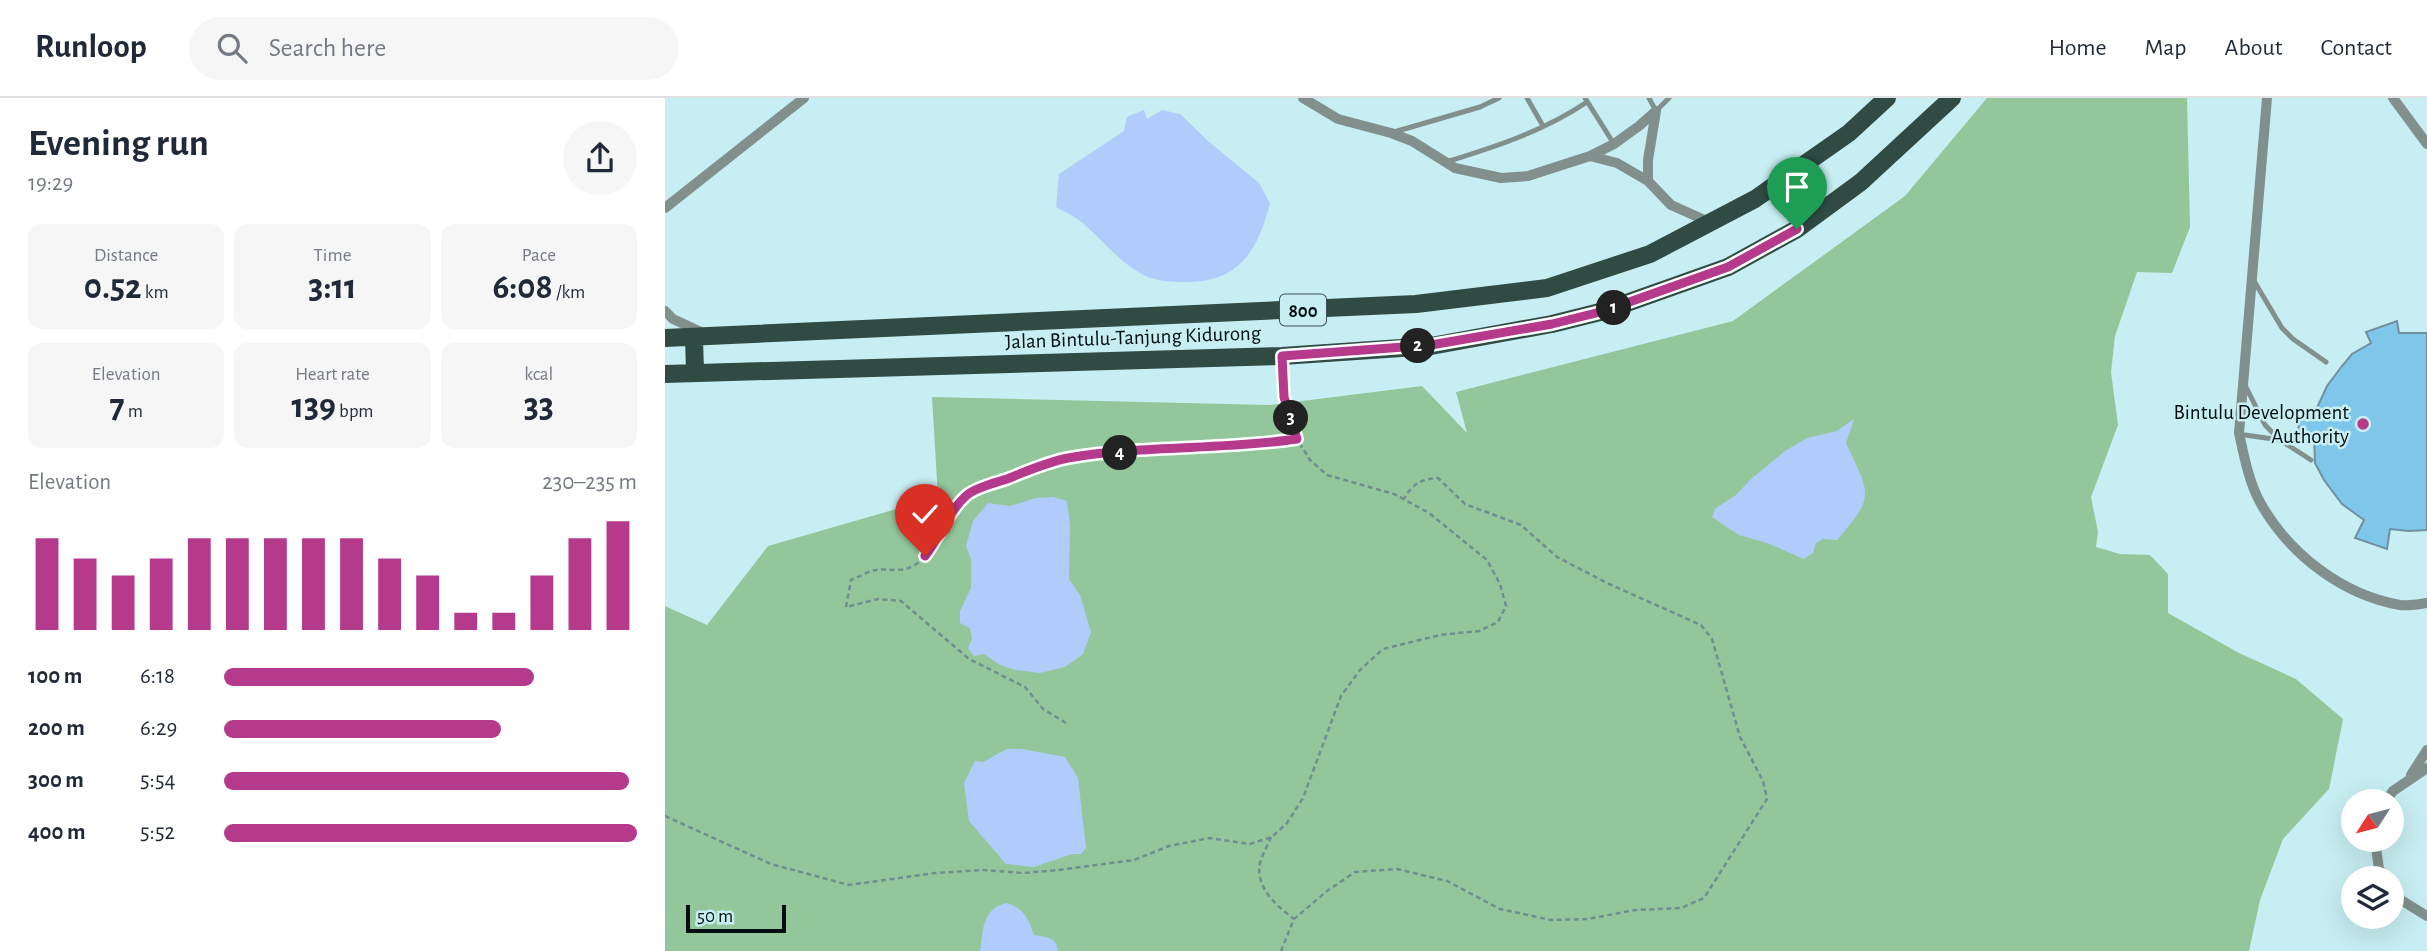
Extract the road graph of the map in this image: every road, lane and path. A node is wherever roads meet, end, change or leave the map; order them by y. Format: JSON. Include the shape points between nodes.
{"nodes":[{"id":1,"x":804,"y":98,"type":"edge"},
{"id":2,"x":1303,"y":98,"type":"edge"},
{"id":3,"x":1499,"y":98,"type":"edge"},
{"id":4,"x":1527,"y":98,"type":"edge"},
{"id":5,"x":1649,"y":98,"type":"edge"},
{"id":6,"x":1669,"y":98,"type":"edge"},
{"id":7,"x":1887,"y":98,"type":"edge"},
{"id":8,"x":1952,"y":98,"type":"edge"},
{"id":9,"x":2267,"y":98,"type":"edge"},
{"id":10,"x":2393,"y":98,"type":"edge"},
{"id":11,"x":1586,"y":100,"type":"edge"},
{"id":12,"x":1656,"y":111,"type":"junction"},
{"id":13,"x":1543,"y":126,"type":"junction"},
{"id":14,"x":1391,"y":133,"type":"junction"},
{"id":15,"x":1614,"y":144,"type":"junction"},
{"id":16,"x":2427,"y":144,"type":"edge"},
{"id":17,"x":1590,"y":156,"type":"junction"},
{"id":18,"x":1444,"y":163,"type":"junction"},
{"id":19,"x":1648,"y":181,"type":"junction"},
{"id":20,"x":667,"y":208,"type":"edge"},
{"id":21,"x":1709,"y":222,"type":"junction"},
{"id":22,"x":2251,"y":275,"type":"junction"},
{"id":23,"x":665,"y":311,"type":"edge"},
{"id":24,"x":702,"y":336,"type":"junction"},
{"id":25,"x":665,"y":338,"type":"edge"},
{"id":26,"x":1282,"y":356,"type":"junction"},
{"id":27,"x":2326,"y":362,"type":"dead end"},
{"id":28,"x":695,"y":372,"type":"junction"},
{"id":29,"x":665,"y":374,"type":"edge"},
{"id":30,"x":2244,"y":384,"type":"junction"},
{"id":31,"x":2245,"y":435,"type":"dead end"},
{"id":32,"x":1297,"y":439,"type":"junction"},
{"id":33,"x":2280,"y":440,"type":"junction"},
{"id":34,"x":2311,"y":460,"type":"dead end"},
{"id":35,"x":1404,"y":499,"type":"junction"},
{"id":36,"x":2427,"y":603,"type":"edge"},
{"id":37,"x":1066,"y":723,"type":"dead end"},
{"id":38,"x":2427,"y":750,"type":"edge"},
{"id":39,"x":2427,"y":768,"type":"edge"},
{"id":40,"x":2410,"y":778,"type":"junction"},
{"id":41,"x":2396,"y":789,"type":"edge"},
{"id":42,"x":665,"y":816,"type":"edge"},
{"id":43,"x":1272,"y":837,"type":"junction"},
{"id":44,"x":2404,"y":902,"type":"edge"},
{"id":45,"x":2427,"y":916,"type":"edge"},
{"id":46,"x":1294,"y":919,"type":"junction"},
{"id":47,"x":1281,"y":951,"type":"edge"}],
"edges":[{"from":1,"to":20,"type":"street"},
{"from":2,"to":14,"type":"street","via":[[1338,119]]},
{"from":3,"to":14,"type":"lane"},
{"from":4,"to":13,"type":"lane"},
{"from":5,"to":12,"type":"lane"},
{"from":6,"to":12,"type":"lane"},
{"from":7,"to":21,"type":"main road","name":"Jalan Bintulu-Tanjung Kidurong","number":"800","via":[[1849,134],[1755,199]]},
{"from":8,"to":26,"type":"main road","name":"Jalan Bintulu-Tanjung Kidurong","number":"800","via":[[1861,182],[1797,229],[1728,267],[1604,311],[1552,324],[1431,345]]},
{"from":9,"to":22,"type":"street"},
{"from":10,"to":16,"type":"street"},
{"from":11,"to":13,"type":"lane"},
{"from":11,"to":15,"type":"lane"},
{"from":12,"to":15,"type":"street"},
{"from":12,"to":19,"type":"street"},
{"from":13,"to":18,"type":"lane"},
{"from":14,"to":18,"type":"street"},
{"from":15,"to":17,"type":"street"},
{"from":17,"to":18,"type":"street","via":[[1528,176],[1501,178]]},
{"from":17,"to":19,"type":"street","via":[[1617,163]]},
{"from":19,"to":21,"type":"street","via":[[1671,205]]},
{"from":21,"to":24,"type":"main road","name":"Jalan Bintulu-Tanjung Kidurong","number":"800","via":[[1650,254],[1547,288],[1416,304]]},
{"from":22,"to":27,"type":"lane","via":[[2282,328]]},
{"from":22,"to":30,"type":"street"},
{"from":23,"to":24,"type":"street"},
{"from":24,"to":25,"type":"main road","name":"Jalan Bintulu-Tanjung Kidurong","number":"800"},
{"from":24,"to":28,"type":"main road"},
{"from":26,"to":28,"type":"main road","name":"Jalan Bintulu-Tanjung Kidurong","number":"800"},
{"from":26,"to":32,"type":"path","via":[[1284,397]]},
{"from":28,"to":29,"type":"main road","name":"Jalan Bintulu-Tanjung Kidurong","number":"800"},
{"from":30,"to":33,"type":"lane","via":[[2265,425]]},
{"from":30,"to":36,"type":"street","via":[[2239,433],[2245,461],[2260,502],[2280,533],[2352,591],[2403,606]]},
{"from":31,"to":33,"type":"lane"},
{"from":32,"to":35,"type":"path","via":[[1327,475]]},
{"from":32,"to":37,"type":"path","via":[[1068,458],[1041,466],[969,493],[949,515],[925,556],[912,567],[876,569],[852,580],[846,607],[878,599],[901,601],[969,659],[1025,687],[1043,709]]},
{"from":33,"to":34,"type":"lane"},
{"from":35,"to":43,"type":"path","via":[[1429,513],[1487,560],[1506,606],[1498,622],[1479,631],[1384,649],[1360,670],[1341,696],[1303,798]]},
{"from":35,"to":46,"type":"path","via":[[1422,479],[1439,478],[1465,504],[1521,525],[1557,556],[1700,625],[1712,639],[1740,737],[1763,781],[1767,799],[1704,898],[1681,908],[1551,920],[1500,909],[1447,880],[1397,869],[1355,872]]},
{"from":38,"to":40,"type":"street"},
{"from":39,"to":40,"type":"street"},
{"from":40,"to":41,"type":"street"},
{"from":42,"to":43,"type":"path","via":[[771,864],[849,885],[935,873],[1058,870],[1134,860],[1169,846],[1210,838],[1249,844]]},
{"from":43,"to":46,"type":"path","via":[[1260,863],[1260,880],[1274,904]]},
{"from":44,"to":45,"type":"street"},
{"from":46,"to":47,"type":"path"}]}
